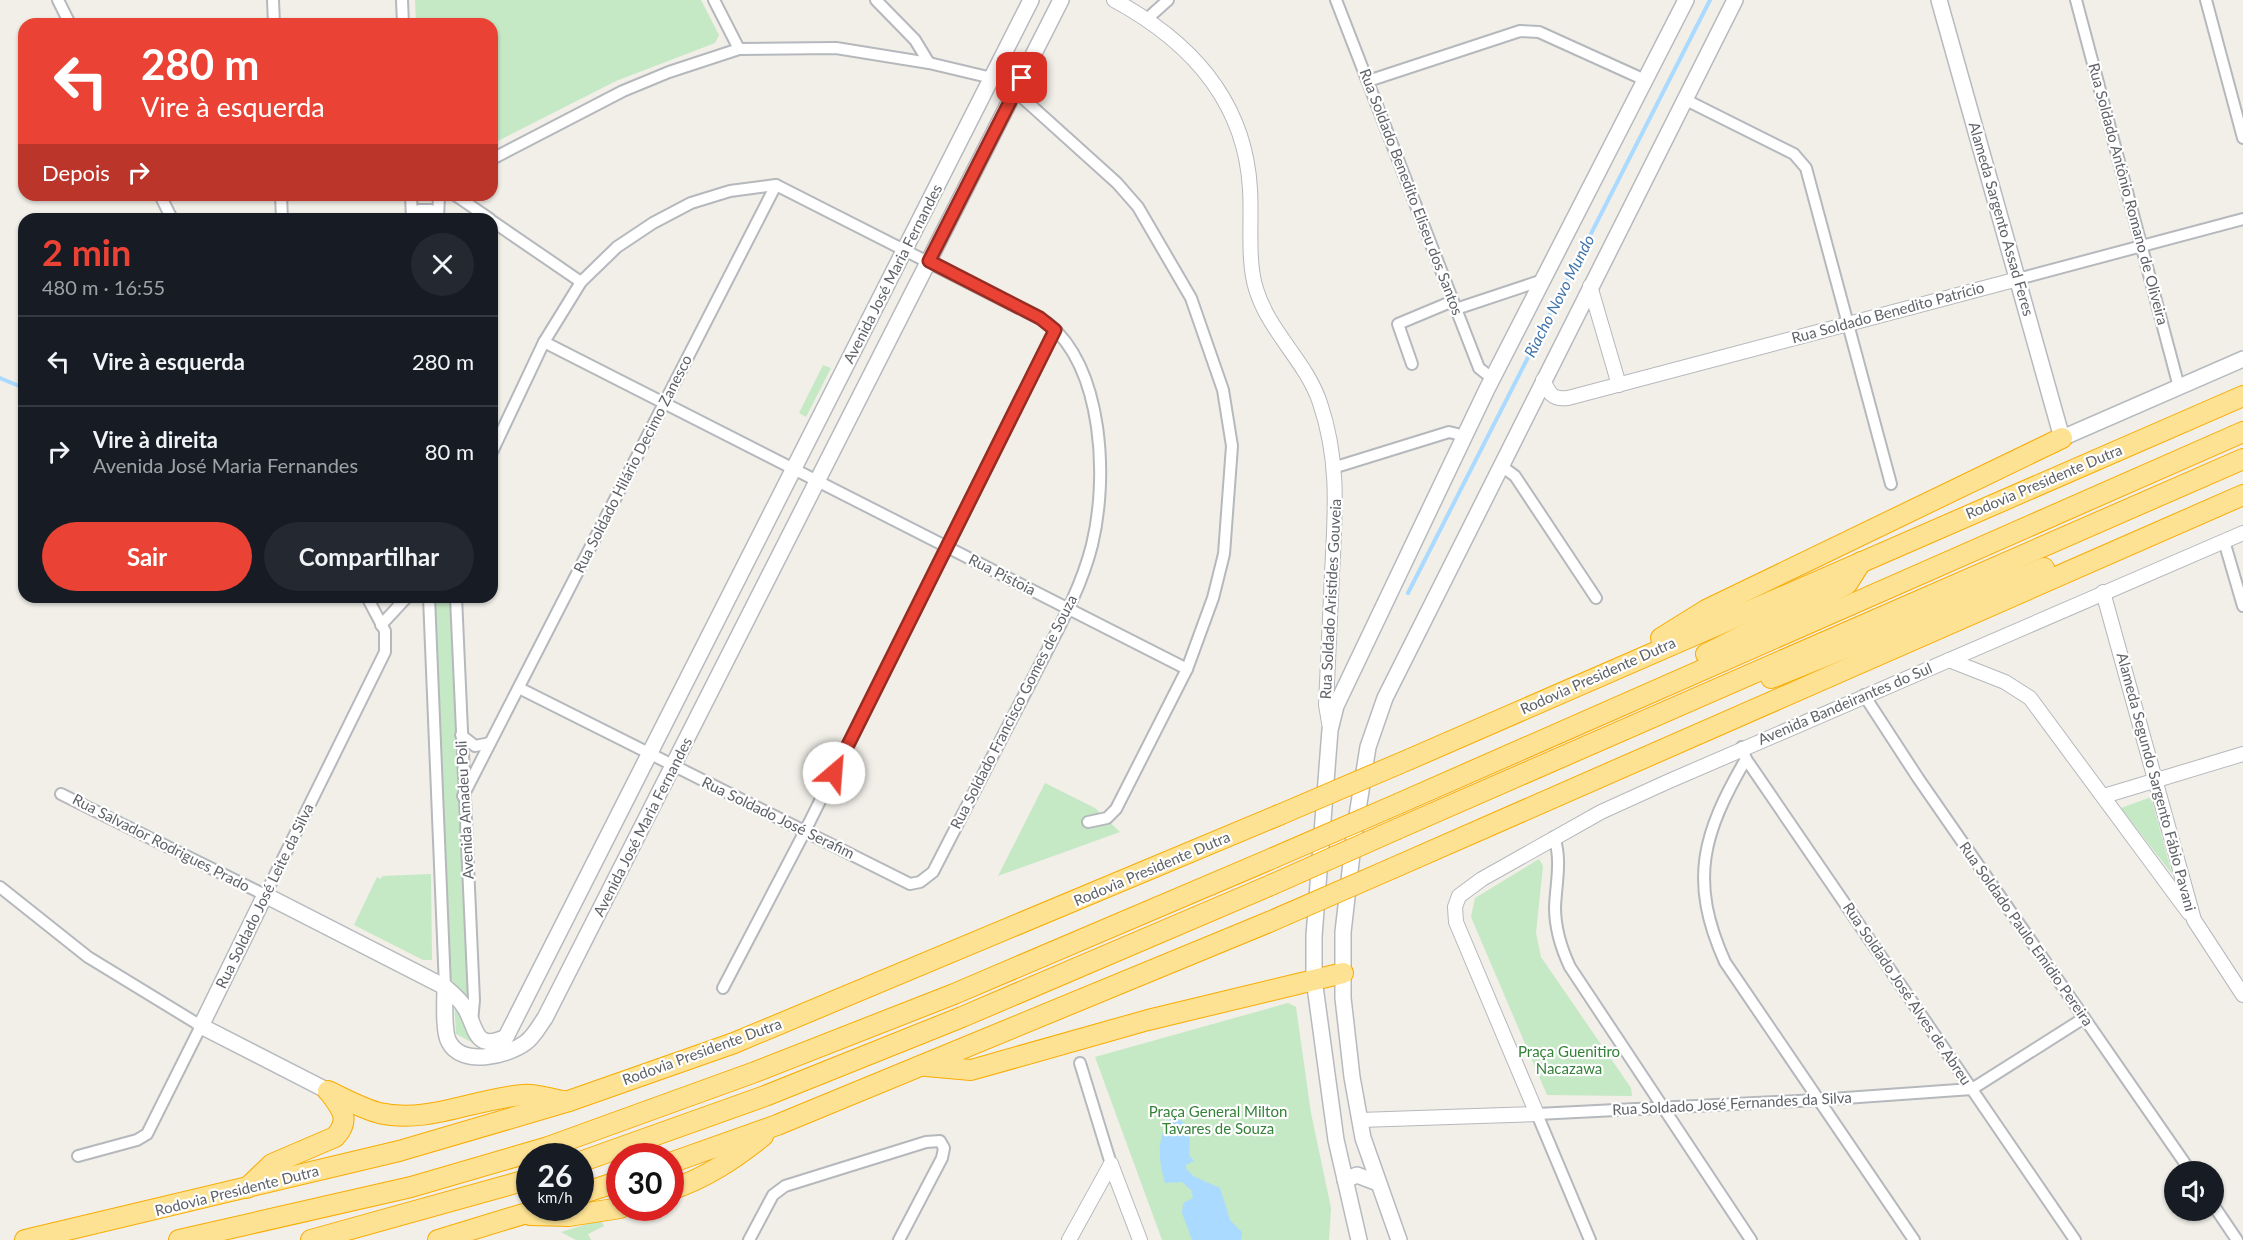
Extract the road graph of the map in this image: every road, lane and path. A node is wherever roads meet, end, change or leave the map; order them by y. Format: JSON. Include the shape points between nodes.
{"nodes":[{"id":1,"x":58,"y":0,"type":"edge"},
{"id":2,"x":273,"y":0,"type":"edge"},
{"id":3,"x":402,"y":0,"type":"edge"},
{"id":4,"x":714,"y":0,"type":"edge"},
{"id":5,"x":876,"y":0,"type":"edge"},
{"id":6,"x":1032,"y":0,"type":"edge"},
{"id":7,"x":1061,"y":0,"type":"edge"},
{"id":8,"x":1114,"y":0,"type":"edge"},
{"id":9,"x":1168,"y":0,"type":"edge"},
{"id":10,"x":1336,"y":0,"type":"edge"},
{"id":11,"x":1686,"y":0,"type":"edge"},
{"id":12,"x":1735,"y":0,"type":"edge"},
{"id":13,"x":1939,"y":0,"type":"edge"},
{"id":14,"x":2076,"y":0,"type":"edge"},
{"id":15,"x":2206,"y":0,"type":"edge"},
{"id":16,"x":67,"y":18,"type":"edge"},
{"id":17,"x":274,"y":18,"type":"edge"},
{"id":18,"x":403,"y":18,"type":"edge"},
{"id":19,"x":1148,"y":18,"type":"junction"},
{"id":20,"x":739,"y":49,"type":"junction"},
{"id":21,"x":929,"y":63,"type":"junction"},
{"id":22,"x":992,"y":78,"type":"junction"},
{"id":23,"x":1645,"y":80,"type":"junction"},
{"id":24,"x":1368,"y":81,"type":"junction"},
{"id":25,"x":1015,"y":92,"type":"junction"},
{"id":26,"x":1684,"y":99,"type":"junction"},
{"id":27,"x":2243,"y":138,"type":"edge"},
{"id":28,"x":498,"y":156,"type":"edge"},
{"id":29,"x":776,"y":185,"type":"junction"},
{"id":30,"x":463,"y":201,"type":"edge"},
{"id":31,"x":415,"y":213,"type":"edge"},
{"id":32,"x":433,"y":213,"type":"edge"},
{"id":33,"x":481,"y":213,"type":"edge"},
{"id":34,"x":2243,"y":219,"type":"edge"},
{"id":35,"x":498,"y":225,"type":"edge"},
{"id":36,"x":2143,"y":245,"type":"junction"},
{"id":37,"x":906,"y":249,"type":"junction"},
{"id":38,"x":929,"y":261,"type":"junction"},
{"id":39,"x":2018,"y":279,"type":"junction"},
{"id":40,"x":1543,"y":280,"type":"junction"},
{"id":41,"x":581,"y":282,"type":"junction"},
{"id":42,"x":1590,"y":286,"type":"junction"},
{"id":43,"x":1455,"y":305,"type":"junction"},
{"id":44,"x":1848,"y":323,"type":"junction"},
{"id":45,"x":1055,"y":330,"type":"junction"},
{"id":46,"x":544,"y":342,"type":"junction"},
{"id":47,"x":2243,"y":359,"type":"edge"},
{"id":48,"x":1412,"y":364,"type":"dead end"},
{"id":49,"x":1492,"y":379,"type":"junction"},
{"id":50,"x":1543,"y":380,"type":"junction"},
{"id":51,"x":1619,"y":385,"type":"junction"},
{"id":52,"x":2179,"y":387,"type":"junction"},
{"id":53,"x":2243,"y":396,"type":"edge"},
{"id":54,"x":663,"y":403,"type":"junction"},
{"id":55,"x":2243,"y":432,"type":"edge"},
{"id":56,"x":1465,"y":436,"type":"junction"},
{"id":57,"x":2062,"y":438,"type":"junction"},
{"id":58,"x":498,"y":439,"type":"edge"},
{"id":59,"x":2243,"y":459,"type":"edge"},
{"id":60,"x":1500,"y":465,"type":"junction"},
{"id":61,"x":1336,"y":467,"type":"junction"},
{"id":62,"x":794,"y":469,"type":"junction"},
{"id":63,"x":818,"y":481,"type":"junction"},
{"id":64,"x":1891,"y":484,"type":"dead end"},
{"id":65,"x":2243,"y":495,"type":"edge"},
{"id":66,"x":2162,"y":531,"type":"junction"},
{"id":67,"x":2243,"y":533,"type":"edge"},
{"id":68,"x":2224,"y":542,"type":"junction"},
{"id":69,"x":947,"y":547,"type":"junction"},
{"id":70,"x":1861,"y":562,"type":"junction"},
{"id":71,"x":2103,"y":592,"type":"junction"},
{"id":72,"x":1596,"y":598,"type":"dead end"},
{"id":73,"x":370,"y":603,"type":"edge"},
{"id":74,"x":401,"y":603,"type":"edge"},
{"id":75,"x":429,"y":603,"type":"edge"},
{"id":76,"x":456,"y":603,"type":"edge"},
{"id":77,"x":2243,"y":606,"type":"edge"},
{"id":78,"x":1069,"y":608,"type":"junction"},
{"id":79,"x":381,"y":625,"type":"junction"},
{"id":80,"x":1642,"y":657,"type":"junction"},
{"id":81,"x":1948,"y":660,"type":"junction"},
{"id":82,"x":1187,"y":669,"type":"junction"},
{"id":83,"x":1666,"y":684,"type":"junction"},
{"id":84,"x":519,"y":688,"type":"junction"},
{"id":85,"x":1864,"y":695,"type":"junction"},
{"id":86,"x":1680,"y":704,"type":"junction"},
{"id":87,"x":1330,"y":730,"type":"junction"},
{"id":88,"x":461,"y":735,"type":"junction"},
{"id":89,"x":490,"y":743,"type":"junction"},
{"id":90,"x":1744,"y":753,"type":"junction"},
{"id":91,"x":650,"y":754,"type":"junction"},
{"id":92,"x":2243,"y":754,"type":"edge"},
{"id":93,"x":674,"y":766,"type":"junction"},
{"id":94,"x":2155,"y":779,"type":"junction"},
{"id":95,"x":61,"y":794,"type":"dead end"},
{"id":96,"x":464,"y":796,"type":"junction"},
{"id":97,"x":2104,"y":796,"type":"junction"},
{"id":98,"x":1088,"y":822,"type":"dead end"},
{"id":99,"x":804,"y":831,"type":"junction"},
{"id":100,"x":1554,"y":837,"type":"junction"},
{"id":101,"x":910,"y":884,"type":"joint"},
{"id":102,"x":0,"y":887,"type":"edge"},
{"id":103,"x":266,"y":895,"type":"junction"},
{"id":104,"x":2194,"y":921,"type":"junction"},
{"id":105,"x":1343,"y":973,"type":"junction"},
{"id":106,"x":1314,"y":979,"type":"junction"},
{"id":107,"x":445,"y":987,"type":"junction"},
{"id":108,"x":723,"y":988,"type":"dead end"},
{"id":109,"x":2243,"y":995,"type":"edge"},
{"id":110,"x":524,"y":1007,"type":"junction"},
{"id":111,"x":545,"y":1018,"type":"junction"},
{"id":112,"x":2084,"y":1018,"type":"junction"},
{"id":113,"x":472,"y":1023,"type":"junction"},
{"id":114,"x":201,"y":1026,"type":"junction"},
{"id":115,"x":1080,"y":1063,"type":"dead end"},
{"id":116,"x":923,"y":1066,"type":"junction"},
{"id":117,"x":1326,"y":1067,"type":"junction"},
{"id":118,"x":1972,"y":1089,"type":"junction"},
{"id":119,"x":328,"y":1091,"type":"junction"},
{"id":120,"x":1817,"y":1100,"type":"junction"},
{"id":121,"x":566,"y":1102,"type":"junction"},
{"id":122,"x":1660,"y":1106,"type":"junction"},
{"id":123,"x":1537,"y":1114,"type":"junction"},
{"id":124,"x":1360,"y":1120,"type":"junction"},
{"id":125,"x":777,"y":1125,"type":"junction"},
{"id":126,"x":78,"y":1156,"type":"dead end"},
{"id":127,"x":594,"y":1157,"type":"edge"},
{"id":128,"x":684,"y":1158,"type":"edge"},
{"id":129,"x":2183,"y":1161,"type":"edge"},
{"id":130,"x":1111,"y":1164,"type":"junction"},
{"id":131,"x":1345,"y":1180,"type":"junction"},
{"id":132,"x":516,"y":1183,"type":"edge"},
{"id":133,"x":1378,"y":1183,"type":"junction"},
{"id":134,"x":684,"y":1186,"type":"edge"},
{"id":135,"x":246,"y":1189,"type":"junction"},
{"id":136,"x":516,"y":1217,"type":"edge"},
{"id":137,"x":2224,"y":1221,"type":"edge"},
{"id":138,"x":1356,"y":1224,"type":"junction"},
{"id":139,"x":1396,"y":1234,"type":"edge"},
{"id":140,"x":902,"y":1237,"type":"edge"},
{"id":141,"x":25,"y":1240,"type":"edge"},
{"id":142,"x":178,"y":1240,"type":"edge"},
{"id":143,"x":311,"y":1240,"type":"edge"},
{"id":144,"x":438,"y":1240,"type":"edge"},
{"id":145,"x":749,"y":1240,"type":"edge"},
{"id":146,"x":1069,"y":1240,"type":"edge"},
{"id":147,"x":1140,"y":1240,"type":"edge"},
{"id":148,"x":1350,"y":1240,"type":"edge"},
{"id":149,"x":1359,"y":1240,"type":"edge"},
{"id":150,"x":1384,"y":1240,"type":"edge"},
{"id":151,"x":1590,"y":1240,"type":"edge"},
{"id":152,"x":1751,"y":1240,"type":"edge"},
{"id":153,"x":1914,"y":1240,"type":"edge"},
{"id":154,"x":2075,"y":1240,"type":"edge"},
{"id":155,"x":2237,"y":1240,"type":"edge"}],
"edges":[{"from":1,"to":16,"type":"street"},
{"from":2,"to":17,"type":"street"},
{"from":3,"to":18,"type":"street"},
{"from":4,"to":20,"type":"street"},
{"from":5,"to":21,"type":"street","via":[[915,40]]},
{"from":6,"to":22,"type":"main road","name":"Avenida José Maria Fernandes"},
{"from":7,"to":25,"type":"main road","name":"Avenida José Maria Fernandes"},
{"from":8,"to":19,"type":"street","name":"Rua Soldado Aristides Gouveia"},
{"from":9,"to":19,"type":"street"},
{"from":10,"to":24,"type":"street","name":"Rua Soldado Benedito Eliseu dos Santos"},
{"from":11,"to":23,"type":"main road"},
{"from":12,"to":26,"type":"main road"},
{"from":13,"to":39,"type":"main road","name":"Alameda Sargento Assad Feres"},
{"from":14,"to":36,"type":"street","name":"Rua Soldado Antônio Romano de Oliveira"},
{"from":15,"to":27,"type":"street"},
{"from":19,"to":61,"type":"street","name":"Rua Soldado Aristides Gouveia","via":[[1212,80],[1242,135],[1250,187],[1255,288],[1266,314],[1314,386]]},
{"from":20,"to":21,"type":"street","via":[[836,48]]},
{"from":20,"to":28,"type":"street","via":[[623,91]]},
{"from":21,"to":22,"type":"street"},
{"from":22,"to":25,"type":"street"},
{"from":22,"to":37,"type":"main road","name":"Avenida José Maria Fernandes"},
{"from":23,"to":24,"type":"street","via":[[1539,32],[1520,31]]},
{"from":23,"to":40,"type":"main road"},
{"from":24,"to":43,"type":"street","name":"Rua Soldado Benedito Eliseu dos Santos"},
{"from":25,"to":38,"type":"main road","name":"Avenida José Maria Fernandes"},
{"from":25,"to":82,"type":"street","via":[[1098,164],[1138,207],[1191,298],[1223,390],[1232,446],[1224,554],[1201,637]]},
{"from":26,"to":42,"type":"main road"},
{"from":26,"to":44,"type":"street","via":[[1800,160],[1809,177]]},
{"from":29,"to":37,"type":"street","name":"Rua Soldado Francisco Gomes de Souza"},
{"from":29,"to":41,"type":"street","via":[[730,191],[691,203],[617,247]]},
{"from":29,"to":54,"type":"street","name":"Rua Soldado Hilário Decimo Zanesco"},
{"from":30,"to":33,"type":"street"},
{"from":31,"to":32,"type":"street"},
{"from":34,"to":36,"type":"street","name":"Rua Soldado Benedito Patrício"},
{"from":35,"to":41,"type":"street"},
{"from":36,"to":39,"type":"street","name":"Rua Soldado Benedito Patrício"},
{"from":36,"to":52,"type":"street","name":"Rua Soldado Antônio Romano de Oliveira"},
{"from":37,"to":38,"type":"street","name":"Rua Soldado Francisco Gomes de Souza"},
{"from":37,"to":62,"type":"main road","name":"Avenida José Maria Fernandes"},
{"from":38,"to":45,"type":"street","name":"Rua Soldado Francisco Gomes de Souza","via":[[1040,318]]},
{"from":38,"to":63,"type":"main road","name":"Avenida José Maria Fernandes"},
{"from":39,"to":44,"type":"street","name":"Rua Soldado Benedito Patrício"},
{"from":39,"to":57,"type":"main road","name":"Alameda Sargento Assad Feres"},
{"from":40,"to":43,"type":"street"},
{"from":40,"to":49,"type":"main road"},
{"from":41,"to":46,"type":"street"},
{"from":42,"to":50,"type":"main road"},
{"from":42,"to":51,"type":"street"},
{"from":43,"to":48,"type":"street","via":[[1398,324]]},
{"from":43,"to":49,"type":"street","name":"Rua Soldado Benedito Eliseu dos Santos","via":[[1479,368]]},
{"from":44,"to":51,"type":"street","name":"Rua Soldado Benedito Patrício"},
{"from":44,"to":64,"type":"street"},
{"from":45,"to":69,"type":"street"},
{"from":45,"to":78,"type":"street","name":"Rua Soldado Francisco Gomes de Souza","via":[[1085,375],[1100,468],[1092,545]]},
{"from":46,"to":54,"type":"street"},
{"from":46,"to":58,"type":"street"},
{"from":47,"to":52,"type":"main road"},
{"from":49,"to":56,"type":"main road"},
{"from":50,"to":51,"type":"street","name":"Rua Soldado Benedito Patrício","via":[[1550,395],[1558,399]]},
{"from":50,"to":60,"type":"main road"},
{"from":52,"to":57,"type":"main road"},
{"from":53,"to":70,"type":"highway","name":"Rodovia Presidente Dutra"},
{"from":54,"to":62,"type":"street"},
{"from":54,"to":84,"type":"street","name":"Rua Soldado Hilário Decimo Zanesco"},
{"from":55,"to":83,"type":"highway"},
{"from":56,"to":61,"type":"street","via":[[1449,432]]},
{"from":56,"to":87,"type":"main road","via":[[1336,706]]},
{"from":57,"to":80,"type":"highway","via":[[1706,610],[1665,634]]},
{"from":59,"to":86,"type":"highway"},
{"from":60,"to":72,"type":"street","via":[[1515,476]]},
{"from":60,"to":105,"type":"main road","via":[[1381,707],[1368,747],[1343,932]]},
{"from":61,"to":87,"type":"street","name":"Rua Soldado Aristides Gouveia","via":[[1326,705]]},
{"from":62,"to":63,"type":"street"},
{"from":62,"to":91,"type":"main road","name":"Avenida José Maria Fernandes"},
{"from":63,"to":69,"type":"street","name":"Rua Pistoia"},
{"from":63,"to":93,"type":"main road","name":"Avenida José Maria Fernandes"},
{"from":65,"to":66,"type":"highway"},
{"from":66,"to":86,"type":"highway","via":[[2129,535],[1708,703]]},
{"from":66,"to":116,"type":"highway","bridge":true,"via":[[1269,922]]},
{"from":67,"to":68,"type":"street","name":"Avenida Bandeirantes do Sul"},
{"from":68,"to":71,"type":"street","name":"Avenida Bandeirantes do Sul"},
{"from":68,"to":77,"type":"street"},
{"from":69,"to":78,"type":"street","name":"Rua Pistoia"},
{"from":69,"to":99,"type":"street"},
{"from":70,"to":80,"type":"highway","name":"Rodovia Presidente Dutra"},
{"from":70,"to":83,"type":"highway","via":[[1847,584],[1685,664]]},
{"from":71,"to":81,"type":"street","name":"Avenida Bandeirantes do Sul"},
{"from":71,"to":94,"type":"street","name":"Alameda Segundo Sargento Fábio Pavani"},
{"from":73,"to":79,"type":"street"},
{"from":74,"to":79,"type":"street"},
{"from":75,"to":107,"type":"street","name":"Avenida Amadeu Poli"},
{"from":76,"to":88,"type":"street","name":"Avenida Amadeu Poli"},
{"from":78,"to":82,"type":"street","name":"Rua Pistoia"},
{"from":78,"to":101,"type":"street","name":"Rua Soldado Francisco Gomes de Souza","via":[[933,872]]},
{"from":79,"to":103,"type":"street","name":"Rua Soldado José Leite da Silva","via":[[387,642],[385,651]]},
{"from":80,"to":121,"type":"highway","name":"Rodovia Presidente Dutra","bridge":true,"via":[[1279,815],[734,1043]]},
{"from":81,"to":85,"type":"street","name":"Avenida Bandeirantes do Sul"},
{"from":81,"to":97,"type":"street","via":[[2005,682],[2030,698]]},
{"from":82,"to":98,"type":"street","via":[[1116,809],[1107,818]]},
{"from":83,"to":142,"type":"highway","bridge":true,"via":[[954,994],[755,1072],[548,1147],[411,1186]]},
{"from":84,"to":89,"type":"street","name":"Rua Soldado Hilário Decimo Zanesco"},
{"from":84,"to":91,"type":"street","name":"Rua Soldado José Serafim"},
{"from":85,"to":90,"type":"street","name":"Avenida Bandeirantes do Sul"},
{"from":85,"to":112,"type":"street","name":"Rua Soldado Paulo Emídio Pereira"},
{"from":86,"to":127,"type":"highway","bridge":true,"via":[[951,1021],[765,1096]]},
{"from":87,"to":106,"type":"main road"},
{"from":88,"to":89,"type":"street","via":[[475,746]]},
{"from":88,"to":96,"type":"street","name":"Avenida Amadeu Poli"},
{"from":89,"to":96,"type":"street","name":"Rua Soldado Hilário Decimo Zanesco"},
{"from":90,"to":100,"type":"street","name":"Avenida Bandeirantes do Sul","via":[[1601,812]]},
{"from":90,"to":118,"type":"street","name":"Rua Soldado José Alves de Abreu"},
{"from":90,"to":120,"type":"street","via":[[1704,852],[1705,898],[1725,962]]},
{"from":91,"to":93,"type":"street","name":"Rua Soldado José Serafim"},
{"from":91,"to":110,"type":"main road","name":"Avenida José Maria Fernandes"},
{"from":92,"to":94,"type":"street"},
{"from":93,"to":99,"type":"street","name":"Rua Soldado José Serafim"},
{"from":93,"to":111,"type":"main road","name":"Avenida José Maria Fernandes"},
{"from":94,"to":97,"type":"street"},
{"from":94,"to":104,"type":"street","name":"Alameda Segundo Sargento Fábio Pavani"},
{"from":95,"to":103,"type":"street","name":"Rua Salvador Rodrigues Prado"},
{"from":96,"to":113,"type":"street","name":"Avenida Amadeu Poli"},
{"from":97,"to":104,"type":"street"},
{"from":99,"to":101,"type":"street","name":"Rua Soldado José Serafim"},
{"from":99,"to":108,"type":"street"},
{"from":100,"to":122,"type":"street","via":[[1559,852],[1555,910],[1564,954]]},
{"from":100,"to":123,"type":"street","name":"Avenida Bandeirantes do Sul","via":[[1482,879],[1459,896],[1455,907],[1456,921]]},
{"from":102,"to":114,"type":"street","via":[[88,957]]},
{"from":103,"to":107,"type":"main road","name":"Rua Salvador Rodrigues Prado"},
{"from":103,"to":114,"type":"main road","name":"Rua Soldado José Leite da Silva"},
{"from":104,"to":109,"type":"street","name":"Alameda Segundo Sargento Fábio Pavani"},
{"from":105,"to":106,"type":"highway"},
{"from":105,"to":124,"type":"main road","via":[[1343,1002]]},
{"from":106,"to":116,"type":"highway","via":[[971,1070]]},
{"from":106,"to":117,"type":"main road"},
{"from":107,"to":111,"type":"main road","name":"Avenida José Maria Fernandes","via":[[447,1038],[463,1054],[499,1055],[513,1049],[526,1042]]},
{"from":107,"to":113,"type":"main road","name":"Rua Salvador Rodrigues Prado","via":[[460,1001]]},
{"from":110,"to":111,"type":"main road"},
{"from":110,"to":113,"type":"main road","name":"Avenida José Maria Fernandes","via":[[506,1037],[496,1042],[483,1040]]},
{"from":112,"to":118,"type":"street","name":"Rua Soldado José Fernandes da Silva"},
{"from":112,"to":129,"type":"street","name":"Rua Soldado Paulo Emídio Pereira"},
{"from":114,"to":119,"type":"main road"},
{"from":114,"to":126,"type":"street","name":"Rua Soldado José Leite da Silva","via":[[147,1134]]},
{"from":115,"to":130,"type":"street"},
{"from":116,"to":125,"type":"highway"},
{"from":117,"to":124,"type":"main road","via":[[1343,1080],[1349,1111]]},
{"from":117,"to":131,"type":"main road"},
{"from":118,"to":120,"type":"street","name":"Rua Soldado José Fernandes da Silva"},
{"from":118,"to":154,"type":"street","name":"Rua Soldado José Alves de Abreu"},
{"from":119,"to":121,"type":"highway","via":[[360,1107],[401,1115],[450,1110],[524,1094]]},
{"from":119,"to":135,"type":"highway","via":[[343,1110],[343,1129],[335,1137],[272,1164]]},
{"from":120,"to":122,"type":"street","name":"Rua Soldado José Fernandes da Silva"},
{"from":120,"to":153,"type":"street"},
{"from":121,"to":135,"type":"highway","name":"Rodovia Presidente Dutra","via":[[399,1151]]},
{"from":122,"to":123,"type":"street","name":"Rua Soldado José Fernandes da Silva"},
{"from":122,"to":152,"type":"street"},
{"from":123,"to":124,"type":"street","name":"Rua Soldado José Fernandes da Silva"},
{"from":123,"to":151,"type":"street"},
{"from":124,"to":133,"type":"main road"},
{"from":125,"to":128,"type":"highway"},
{"from":125,"to":134,"type":"highway","via":[[731,1161]]},
{"from":130,"to":146,"type":"street"},
{"from":130,"to":147,"type":"street"},
{"from":131,"to":133,"type":"main road","via":[[1358,1174]]},
{"from":131,"to":138,"type":"main road"},
{"from":132,"to":143,"type":"highway"},
{"from":133,"to":139,"type":"main road"},
{"from":135,"to":141,"type":"highway","name":"Rodovia Presidente Dutra"},
{"from":136,"to":144,"type":"highway"},
{"from":137,"to":155,"type":"street"},
{"from":138,"to":148,"type":"main road"},
{"from":138,"to":149,"type":"main road"},
{"from":139,"to":150,"type":"main road"},
{"from":140,"to":145,"type":"street","via":[[938,1165],[944,1148],[940,1141],[785,1186],[773,1195]]}]}
